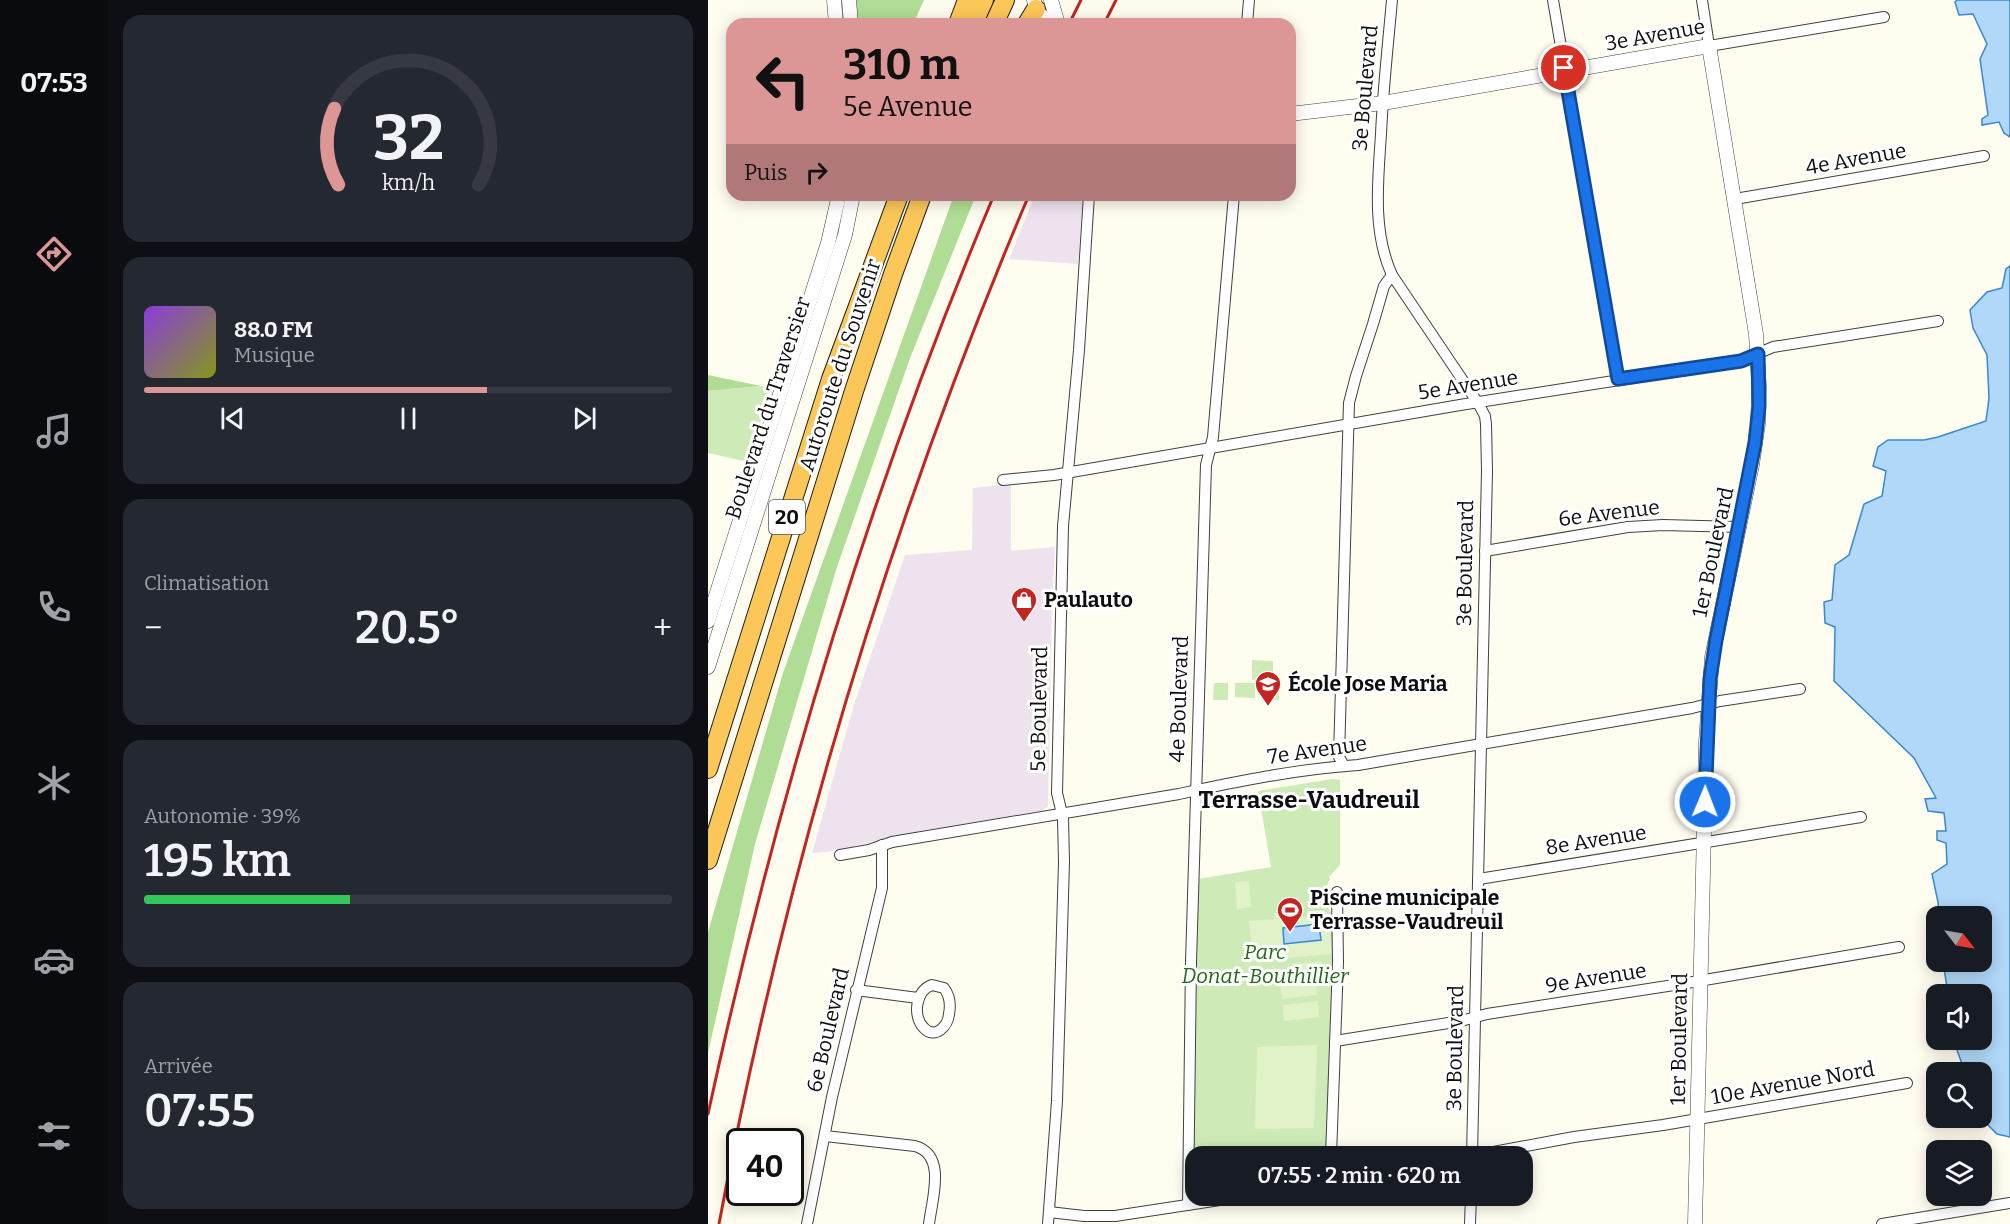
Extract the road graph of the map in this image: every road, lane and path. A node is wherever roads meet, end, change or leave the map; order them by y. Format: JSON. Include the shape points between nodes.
{"nodes":[{"id":1,"x":834,"y":0,"type":"edge"},
{"id":2,"x":849,"y":0,"type":"edge"},
{"id":3,"x":967,"y":0,"type":"edge"},
{"id":4,"x":984,"y":0,"type":"edge"},
{"id":5,"x":1005,"y":0,"type":"edge"},
{"id":6,"x":1249,"y":0,"type":"edge"},
{"id":7,"x":1392,"y":0,"type":"edge"},
{"id":8,"x":1553,"y":0,"type":"edge"},
{"id":9,"x":1702,"y":0,"type":"edge"},
{"id":10,"x":1884,"y":17,"type":"dead end"},
{"id":11,"x":836,"y":18,"type":"edge"},
{"id":12,"x":850,"y":18,"type":"edge"},
{"id":13,"x":960,"y":18,"type":"edge"},
{"id":14,"x":976,"y":18,"type":"edge"},
{"id":15,"x":997,"y":18,"type":"edge"},
{"id":16,"x":1248,"y":18,"type":"edge"},
{"id":17,"x":1709,"y":46,"type":"junction"},
{"id":18,"x":1565,"y":72,"type":"junction"},
{"id":19,"x":1383,"y":103,"type":"junction"},
{"id":20,"x":1296,"y":113,"type":"edge"},
{"id":21,"x":1984,"y":156,"type":"dead end"},
{"id":22,"x":1735,"y":199,"type":"junction"},
{"id":23,"x":838,"y":201,"type":"edge"},
{"id":24,"x":852,"y":201,"type":"edge"},
{"id":25,"x":897,"y":201,"type":"edge"},
{"id":26,"x":920,"y":201,"type":"edge"},
{"id":27,"x":927,"y":201,"type":"edge"},
{"id":28,"x":1089,"y":201,"type":"edge"},
{"id":29,"x":1233,"y":201,"type":"edge"},
{"id":30,"x":907,"y":235,"type":"junction"},
{"id":31,"x":1392,"y":275,"type":"junction"},
{"id":32,"x":1938,"y":321,"type":"dead end"},
{"id":33,"x":1758,"y":354,"type":"junction"},
{"id":34,"x":1618,"y":379,"type":"junction"},
{"id":35,"x":1478,"y":403,"type":"junction"},
{"id":36,"x":1348,"y":425,"type":"junction"},
{"id":37,"x":1210,"y":449,"type":"junction"},
{"id":38,"x":1069,"y":472,"type":"junction"},
{"id":39,"x":1003,"y":480,"type":"dead end"},
{"id":40,"x":1740,"y":527,"type":"junction"},
{"id":41,"x":1485,"y":552,"type":"junction"},
{"id":42,"x":708,"y":621,"type":"edge"},
{"id":43,"x":708,"y":667,"type":"edge"},
{"id":44,"x":1800,"y":689,"type":"dead end"},
{"id":45,"x":1708,"y":704,"type":"junction"},
{"id":46,"x":1481,"y":743,"type":"junction"},
{"id":47,"x":1344,"y":766,"type":"junction"},
{"id":48,"x":708,"y":768,"type":"edge"},
{"id":49,"x":1196,"y":790,"type":"junction"},
{"id":50,"x":1061,"y":812,"type":"junction"},
{"id":51,"x":1862,"y":817,"type":"dead end"},
{"id":52,"x":1704,"y":842,"type":"junction"},
{"id":53,"x":882,"y":845,"type":"junction"},
{"id":54,"x":840,"y":855,"type":"dead end"},
{"id":55,"x":708,"y":860,"type":"edge"},
{"id":56,"x":1479,"y":879,"type":"junction"},
{"id":57,"x":1337,"y":892,"type":"dead end"},
{"id":58,"x":1899,"y":947,"type":"dead end"},
{"id":59,"x":1701,"y":980,"type":"junction"},
{"id":60,"x":856,"y":990,"type":"junction"},
{"id":61,"x":918,"y":998,"type":"dead end"},
{"id":62,"x":1475,"y":1017,"type":"junction"},
{"id":63,"x":1335,"y":1041,"type":"junction"},
{"id":64,"x":1907,"y":1083,"type":"dead end"},
{"id":65,"x":1698,"y":1119,"type":"junction"},
{"id":66,"x":825,"y":1136,"type":"junction"},
{"id":67,"x":1189,"y":1146,"type":"edge"},
{"id":68,"x":1331,"y":1146,"type":"edge"},
{"id":69,"x":1472,"y":1146,"type":"edge"},
{"id":70,"x":1526,"y":1146,"type":"edge"},
{"id":71,"x":2010,"y":1203,"type":"edge"},
{"id":72,"x":1185,"y":1205,"type":"edge"},
{"id":73,"x":1471,"y":1206,"type":"edge"},
{"id":74,"x":1048,"y":1218,"type":"edge"},
{"id":75,"x":807,"y":1224,"type":"edge"},
{"id":76,"x":929,"y":1224,"type":"edge"},
{"id":77,"x":1470,"y":1224,"type":"edge"},
{"id":78,"x":1695,"y":1224,"type":"edge"},
{"id":79,"x":1882,"y":1224,"type":"edge"}],
"edges":[{"from":1,"to":11,"type":"street"},
{"from":2,"to":12,"type":"street"},
{"from":3,"to":13,"type":"highway"},
{"from":4,"to":14,"type":"highway"},
{"from":5,"to":15,"type":"highway"},
{"from":6,"to":16,"type":"street"},
{"from":7,"to":19,"type":"street","name":"3e Boulevard"},
{"from":8,"to":18,"type":"street"},
{"from":9,"to":17,"type":"street","name":"1er Boulevard"},
{"from":10,"to":17,"type":"street","name":"3e Avenue"},
{"from":17,"to":18,"type":"street","name":"3e Avenue"},
{"from":17,"to":22,"type":"street","name":"1er Boulevard"},
{"from":18,"to":19,"type":"street","name":"3e Avenue"},
{"from":18,"to":34,"type":"street"},
{"from":19,"to":20,"type":"street","name":"3e Avenue"},
{"from":19,"to":31,"type":"street","name":"3e Boulevard","via":[[1379,222],[1383,252]]},
{"from":21,"to":22,"type":"street","name":"4e Avenue"},
{"from":22,"to":33,"type":"street","name":"1er Boulevard"},
{"from":23,"to":42,"type":"street","name":"Boulevard du Traversier","via":[[828,243]]},
{"from":24,"to":43,"type":"street","name":"Boulevard du Traversier","via":[[845,235]]},
{"from":25,"to":48,"type":"highway","name":"Autoroute du Souvenir","number":"20","via":[[825,400]]},
{"from":26,"to":30,"type":"highway","name":"Autoroute du Souvenir","number":"20"},
{"from":27,"to":30,"type":"highway"},
{"from":28,"to":38,"type":"street","name":"5e Boulevard"},
{"from":29,"to":37,"type":"street","name":"4e Boulevard"},
{"from":30,"to":55,"type":"highway","name":"Autoroute du Souvenir","number":"20","via":[[854,391]]},
{"from":31,"to":35,"type":"street","name":"3e Boulevard"},
{"from":31,"to":36,"type":"street","via":[[1384,286],[1356,376]]},
{"from":32,"to":33,"type":"street","name":"5e Avenue","via":[[1773,347]]},
{"from":33,"to":34,"type":"street","name":"5e Avenue","via":[[1741,361]]},
{"from":33,"to":40,"type":"street","name":"1er Boulevard","via":[[1758,424]]},
{"from":34,"to":35,"type":"street","name":"5e Avenue"},
{"from":35,"to":36,"type":"street","name":"5e Avenue"},
{"from":35,"to":41,"type":"street","name":"3e Boulevard","via":[[1485,416],[1487,444]]},
{"from":36,"to":37,"type":"street","name":"5e Avenue"},
{"from":36,"to":47,"type":"street","via":[[1339,757]]},
{"from":37,"to":38,"type":"street","name":"5e Avenue"},
{"from":37,"to":49,"type":"street","name":"4e Boulevard","via":[[1206,465]]},
{"from":38,"to":39,"type":"street","name":"5e Avenue"},
{"from":38,"to":50,"type":"street","name":"5e Boulevard","via":[[1063,526],[1059,657],[1057,793]]},
{"from":40,"to":41,"type":"street","name":"6e Avenue","via":[[1628,527]]},
{"from":40,"to":45,"type":"street","name":"1er Boulevard","via":[[1713,657]]},
{"from":41,"to":46,"type":"street","name":"3e Boulevard"},
{"from":44,"to":45,"type":"street","name":"7e Avenue"},
{"from":45,"to":46,"type":"street","name":"7e Avenue"},
{"from":45,"to":52,"type":"street","name":"1er Boulevard"},
{"from":46,"to":47,"type":"street","name":"7e Avenue"},
{"from":46,"to":56,"type":"street","name":"3e Boulevard"},
{"from":47,"to":49,"type":"street","name":"7e Avenue"},
{"from":49,"to":50,"type":"street","name":"7e Avenue"},
{"from":49,"to":67,"type":"street","name":"4e Boulevard"},
{"from":50,"to":53,"type":"street","name":"7e Avenue"},
{"from":50,"to":74,"type":"street","name":"5e Boulevard","via":[[1064,862],[1058,1076]]},
{"from":51,"to":52,"type":"street","name":"8e Avenue"},
{"from":52,"to":56,"type":"street","name":"8e Avenue"},
{"from":52,"to":59,"type":"street","name":"1er Boulevard"},
{"from":53,"to":54,"type":"street","name":"7e Avenue"},
{"from":53,"to":60,"type":"street","name":"6e Boulevard","via":[[883,885]]},
{"from":56,"to":62,"type":"street","name":"3e Boulevard"},
{"from":57,"to":63,"type":"street"},
{"from":58,"to":59,"type":"street","name":"9e Avenue"},
{"from":59,"to":62,"type":"street","name":"9e Avenue"},
{"from":59,"to":65,"type":"street","name":"1er Boulevard"},
{"from":60,"to":61,"type":"street"},
{"from":60,"to":66,"type":"street","name":"6e Boulevard"},
{"from":62,"to":63,"type":"street","name":"9e Avenue"},
{"from":62,"to":69,"type":"street","name":"3e Boulevard"},
{"from":63,"to":68,"type":"street"},
{"from":64,"to":65,"type":"street","name":"10e Avenue Nord"},
{"from":65,"to":70,"type":"street","name":"10e Avenue Nord"},
{"from":65,"to":78,"type":"street","name":"1er Boulevard"},
{"from":66,"to":75,"type":"street","name":"6e Boulevard"},
{"from":66,"to":76,"type":"street","via":[[915,1146],[926,1151],[935,1167]]},
{"from":71,"to":79,"type":"street"},
{"from":72,"to":74,"type":"street","via":[[1115,1216]]},
{"from":73,"to":77,"type":"street"}]}
